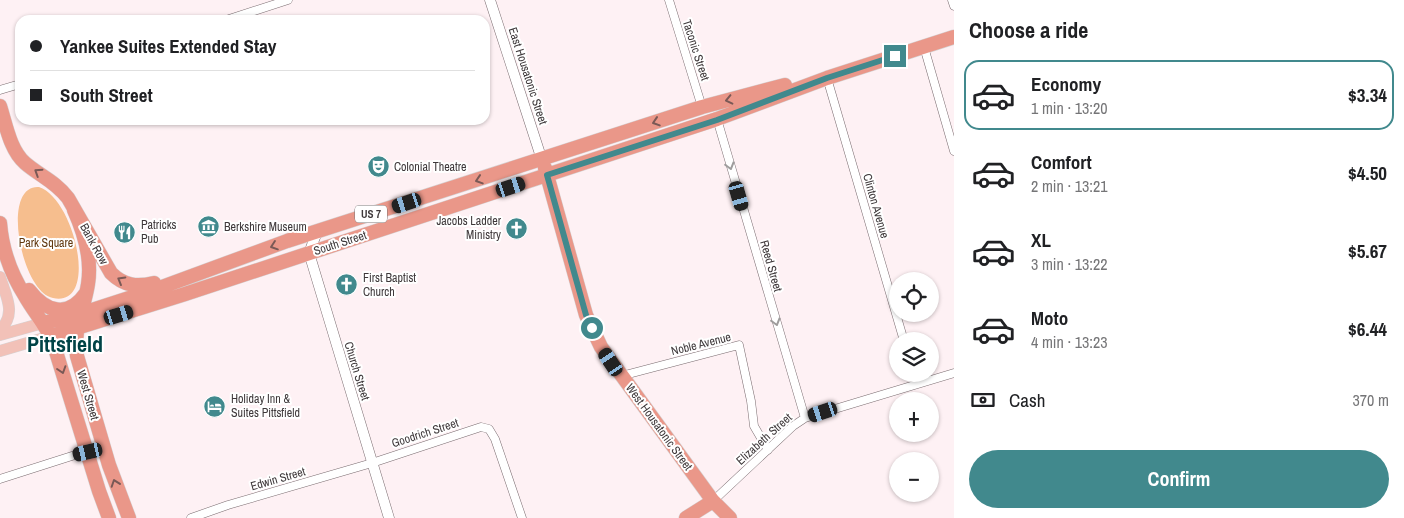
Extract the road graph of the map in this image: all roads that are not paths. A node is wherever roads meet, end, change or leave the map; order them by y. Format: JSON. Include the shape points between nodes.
{"nodes":[{"id":1,"x":288,"y":0,"type":"edge"},
{"id":2,"x":490,"y":0,"type":"edge"},
{"id":3,"x":669,"y":0,"type":"edge"},
{"id":4,"x":952,"y":0,"type":"edge"},
{"id":5,"x":954,"y":6,"type":"edge"},
{"id":6,"x":242,"y":15,"type":"edge"},
{"id":7,"x":954,"y":37,"type":"edge"},
{"id":8,"x":924,"y":47,"type":"junction"},
{"id":9,"x":827,"y":78,"type":"junction"},
{"id":10,"x":15,"y":86,"type":"edge"},
{"id":11,"x":0,"y":90,"type":"edge"},
{"id":12,"x":0,"y":106,"type":"edge"},
{"id":13,"x":702,"y":108,"type":"junction"},
{"id":14,"x":717,"y":120,"type":"junction"},
{"id":15,"x":954,"y":151,"type":"edge"},
{"id":16,"x":542,"y":160,"type":"junction"},
{"id":17,"x":547,"y":175,"type":"junction"},
{"id":18,"x":74,"y":210,"type":"junction"},
{"id":19,"x":0,"y":223,"type":"edge"},
{"id":20,"x":317,"y":232,"type":"junction"},
{"id":21,"x":309,"y":253,"type":"junction"},
{"id":22,"x":201,"y":272,"type":"junction"},
{"id":23,"x":5,"y":273,"type":"edge"},
{"id":24,"x":86,"y":292,"type":"junction"},
{"id":25,"x":78,"y":321,"type":"junction"},
{"id":26,"x":47,"y":329,"type":"junction"},
{"id":27,"x":0,"y":330,"type":"edge"},
{"id":28,"x":901,"y":332,"type":"edge"},
{"id":29,"x":0,"y":335,"type":"edge"},
{"id":30,"x":0,"y":351,"type":"edge"},
{"id":31,"x":954,"y":373,"type":"edge"},
{"id":32,"x":621,"y":376,"type":"junction"},
{"id":33,"x":916,"y":383,"type":"joint"},
{"id":34,"x":805,"y":418,"type":"junction"},
{"id":35,"x":104,"y":448,"type":"junction"},
{"id":36,"x":768,"y":450,"type":"junction"},
{"id":37,"x":88,"y":452,"type":"junction"},
{"id":38,"x":372,"y":463,"type":"junction"},
{"id":39,"x":0,"y":479,"type":"edge"},
{"id":40,"x":713,"y":502,"type":"junction"},
{"id":41,"x":109,"y":518,"type":"edge"},
{"id":42,"x":129,"y":518,"type":"edge"},
{"id":43,"x":191,"y":518,"type":"edge"},
{"id":44,"x":389,"y":518,"type":"edge"},
{"id":45,"x":522,"y":518,"type":"edge"},
{"id":46,"x":686,"y":518,"type":"edge"},
{"id":47,"x":730,"y":518,"type":"edge"}],
"edges":[{"from":1,"to":6,"type":"street"},
{"from":2,"to":16,"type":"street","name":"East Housatonic Street"},
{"from":3,"to":13,"type":"street","name":"Taconic Street"},
{"from":4,"to":5,"type":"street"},
{"from":7,"to":8,"type":"highway","name":"South Street","number":"US 7"},
{"from":8,"to":9,"type":"highway","name":"South Street","number":"US 7"},
{"from":8,"to":15,"type":"street"},
{"from":9,"to":13,"type":"highway","name":"South Street","number":"US 7","one_way":true,"via":[[780,86]]},
{"from":9,"to":14,"type":"highway","name":"South Street","number":"US 7"},
{"from":9,"to":28,"type":"street","name":"Clinton Avenue"},
{"from":10,"to":11,"type":"street"},
{"from":18,"to":12,"type":"highway","name":"Bank Row","number":"US 7","one_way":true,"via":[[60,187],[25,163],[13,147]]},
{"from":13,"to":16,"type":"highway","name":"South Street","number":"US 7","one_way":true},
{"from":14,"to":17,"type":"highway","name":"South Street","number":"US 7"},
{"from":14,"to":34,"type":"street","name":"Reed Street","one_way":true},
{"from":16,"to":17,"type":"highway","name":"West Housatonic Street"},
{"from":16,"to":20,"type":"highway","name":"South Street","number":"US 7","one_way":true},
{"from":17,"to":21,"type":"highway","name":"South Street","number":"US 7"},
{"from":17,"to":32,"type":"highway","name":"West Housatonic Street","via":[[586,315],[601,347]]},
{"from":22,"to":18,"type":"highway","name":"Bank Row","number":"US 7","one_way":true,"via":[[143,285],[125,284],[108,270]]},
{"from":18,"to":24,"type":"highway","name":"Bank Row","via":[[88,258]]},
{"from":19,"to":23,"type":"highway","via":[[6,254]]},
{"from":20,"to":21,"type":"street"},
{"from":20,"to":22,"type":"highway","name":"South Street","number":"US 7","one_way":true},
{"from":21,"to":25,"type":"highway","name":"South Street","number":"US 7","via":[[185,294]]},
{"from":21,"to":38,"type":"street","name":"Church Street"},
{"from":22,"to":25,"type":"highway"},
{"from":23,"to":24,"type":"highway","via":[[49,308],[67,308],[81,300]]},
{"from":23,"to":26,"type":"highway","name":"West Street"},
{"from":23,"to":27,"type":"main road","via":[[10,308],[8,320]]},
{"from":24,"to":25,"type":"highway","name":"Bank Row"},
{"from":25,"to":26,"type":"highway"},
{"from":25,"to":35,"type":"highway","name":"West Street","via":[[77,356]]},
{"from":26,"to":29,"type":"main road"},
{"from":26,"to":30,"type":"main road"},
{"from":26,"to":37,"type":"highway","name":"West Street","one_way":true},
{"from":31,"to":33,"type":"street","name":"Elizabeth Street"},
{"from":32,"to":36,"type":"street","name":"Noble Avenue","via":[[739,345],[754,426]]},
{"from":32,"to":40,"type":"highway","name":"West Housatonic Street"},
{"from":33,"to":34,"type":"street","name":"Elizabeth Street"},
{"from":34,"to":36,"type":"street","name":"Elizabeth Street"},
{"from":35,"to":37,"type":"street"},
{"from":42,"to":35,"type":"highway","name":"West Street","one_way":true},
{"from":36,"to":40,"type":"street","name":"Elizabeth Street"},
{"from":37,"to":39,"type":"street"},
{"from":37,"to":41,"type":"highway","name":"West Street"},
{"from":38,"to":43,"type":"street","name":"Edwin Street"},
{"from":38,"to":44,"type":"street","name":"Church Street"},
{"from":38,"to":45,"type":"street","name":"Goodrich Street","via":[[440,439],[487,427],[495,439]]},
{"from":40,"to":46,"type":"highway"},
{"from":40,"to":47,"type":"highway","name":"West Housatonic Street"}]}
